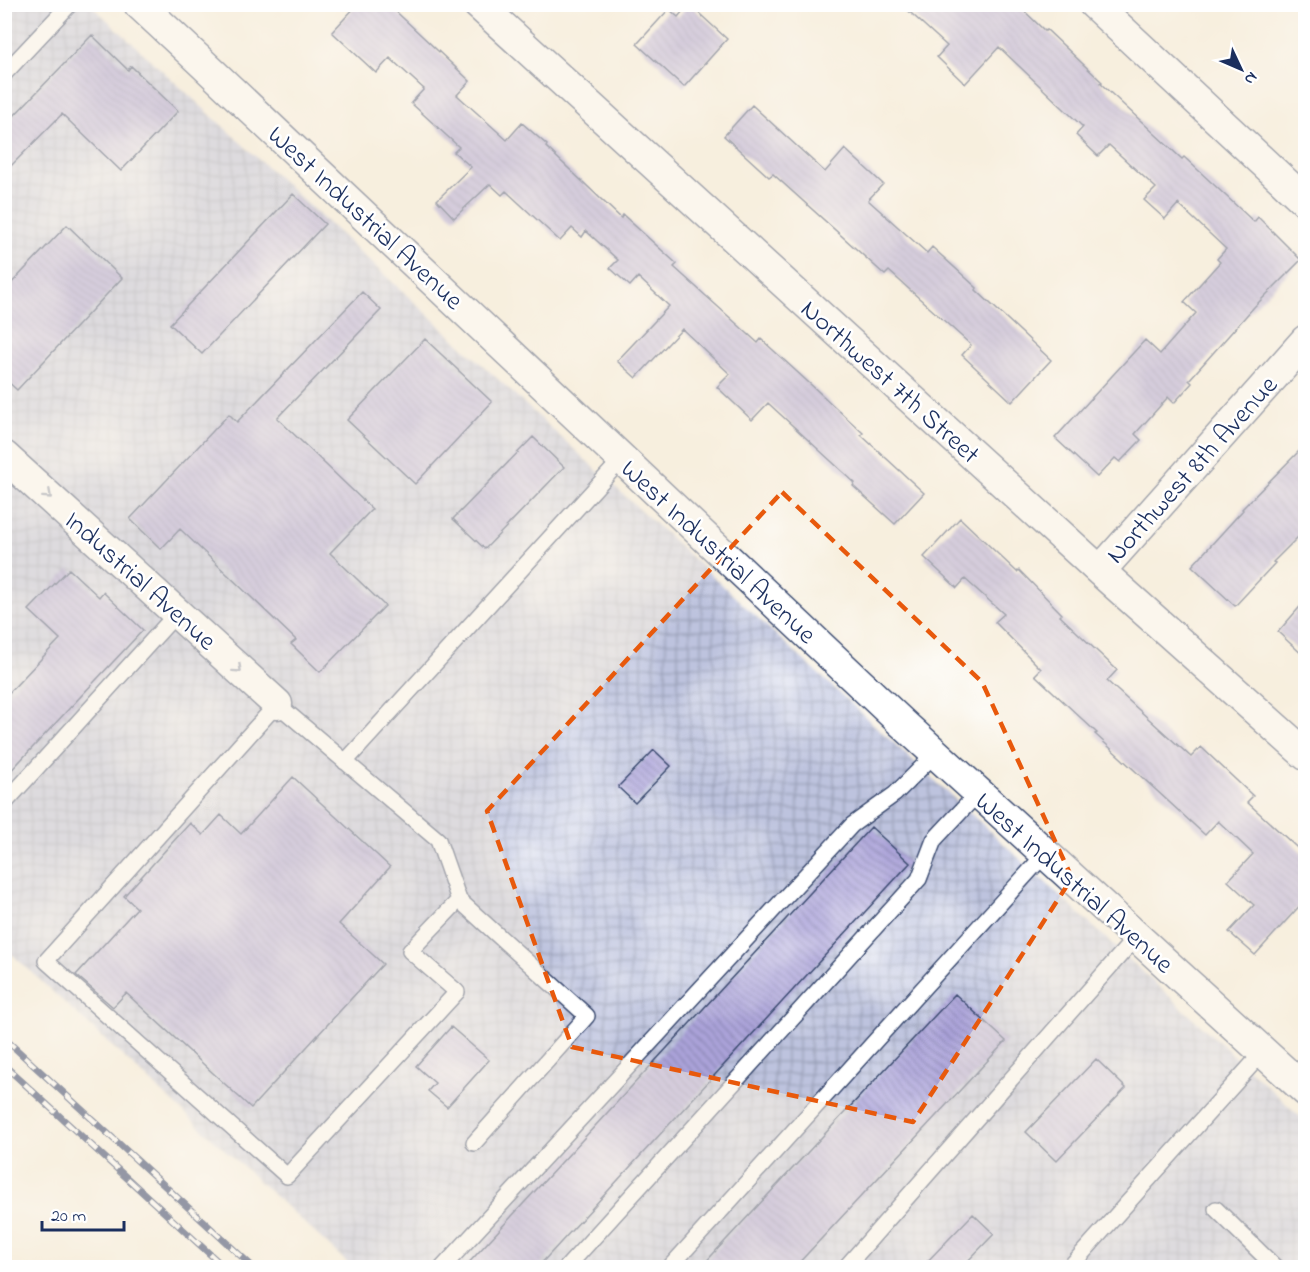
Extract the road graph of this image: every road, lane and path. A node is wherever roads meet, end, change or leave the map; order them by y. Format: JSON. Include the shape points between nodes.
{"nodes":[{"id":1,"x":70,"y":4,"type":"edge"},
{"id":2,"x":139,"y":4,"type":"edge"},
{"id":3,"x":478,"y":4,"type":"edge"},
{"id":4,"x":1094,"y":4,"type":"edge"},
{"id":5,"x":4,"y":74,"type":"edge"},
{"id":6,"x":1305,"y":202,"type":"edge"},
{"id":7,"x":1305,"y":340,"type":"edge"},
{"id":8,"x":4,"y":456,"type":"edge"},
{"id":9,"x":622,"y":459,"type":"junction"},
{"id":10,"x":1100,"y":571,"type":"junction"},
{"id":11,"x":177,"y":613,"type":"junction"},
{"id":12,"x":277,"y":704,"type":"junction"},
{"id":13,"x":935,"y":754,"type":"junction"},
{"id":14,"x":1305,"y":756,"type":"edge"},
{"id":15,"x":345,"y":762,"type":"junction"},
{"id":16,"x":978,"y":793,"type":"junction"},
{"id":17,"x":4,"y":804,"type":"edge"},
{"id":18,"x":1045,"y":854,"type":"junction"},
{"id":19,"x":459,"y":900,"type":"junction"},
{"id":20,"x":1136,"y":937,"type":"junction"},
{"id":21,"x":1263,"y":1052,"type":"junction"},
{"id":22,"x":1305,"y":1091,"type":"edge"},
{"id":23,"x":474,"y":1143,"type":"dead end"},
{"id":24,"x":1216,"y":1209,"type":"dead end"},
{"id":25,"x":1273,"y":1266,"type":"edge"},
{"id":26,"x":442,"y":1268,"type":"edge"},
{"id":27,"x":566,"y":1268,"type":"edge"},
{"id":28,"x":669,"y":1268,"type":"edge"},
{"id":29,"x":845,"y":1268,"type":"edge"},
{"id":30,"x":1069,"y":1268,"type":"edge"}],
"edges":[{"from":1,"to":5,"type":"lane"},
{"from":2,"to":9,"type":"street","name":"West Industrial Avenue"},
{"from":3,"to":10,"type":"street","name":"Northwest 7th Street"},
{"from":4,"to":6,"type":"street"},
{"from":7,"to":10,"type":"street","name":"Northwest 8th Avenue"},
{"from":8,"to":11,"type":"street","name":"Industrial Avenue","one_way":true},
{"from":9,"to":13,"type":"street","name":"West Industrial Avenue"},
{"from":9,"to":15,"type":"lane"},
{"from":10,"to":14,"type":"street","name":"Northwest 7th Street"},
{"from":11,"to":12,"type":"street","name":"Industrial Avenue","one_way":true},
{"from":11,"to":17,"type":"lane"},
{"from":12,"to":15,"type":"lane"},
{"from":12,"to":19,"type":"lane","via":[[46,961],[287,1176],[457,992],[410,951]]},
{"from":13,"to":16,"type":"street","name":"West Industrial Avenue"},
{"from":13,"to":26,"type":"lane","via":[[896,794],[852,825]]},
{"from":15,"to":19,"type":"lane","via":[[438,840]]},
{"from":16,"to":18,"type":"street","name":"West Industrial Avenue"},
{"from":16,"to":27,"type":"lane","via":[[933,840],[920,879]]},
{"from":18,"to":20,"type":"street","name":"West Industrial Avenue"},
{"from":18,"to":28,"type":"lane"},
{"from":19,"to":23,"type":"lane","via":[[587,1016]]},
{"from":20,"to":21,"type":"street","name":"West Industrial Avenue"},
{"from":20,"to":29,"type":"lane"},
{"from":21,"to":22,"type":"street","name":"West Industrial Avenue"},
{"from":21,"to":30,"type":"lane"},
{"from":24,"to":25,"type":"lane"}]}
